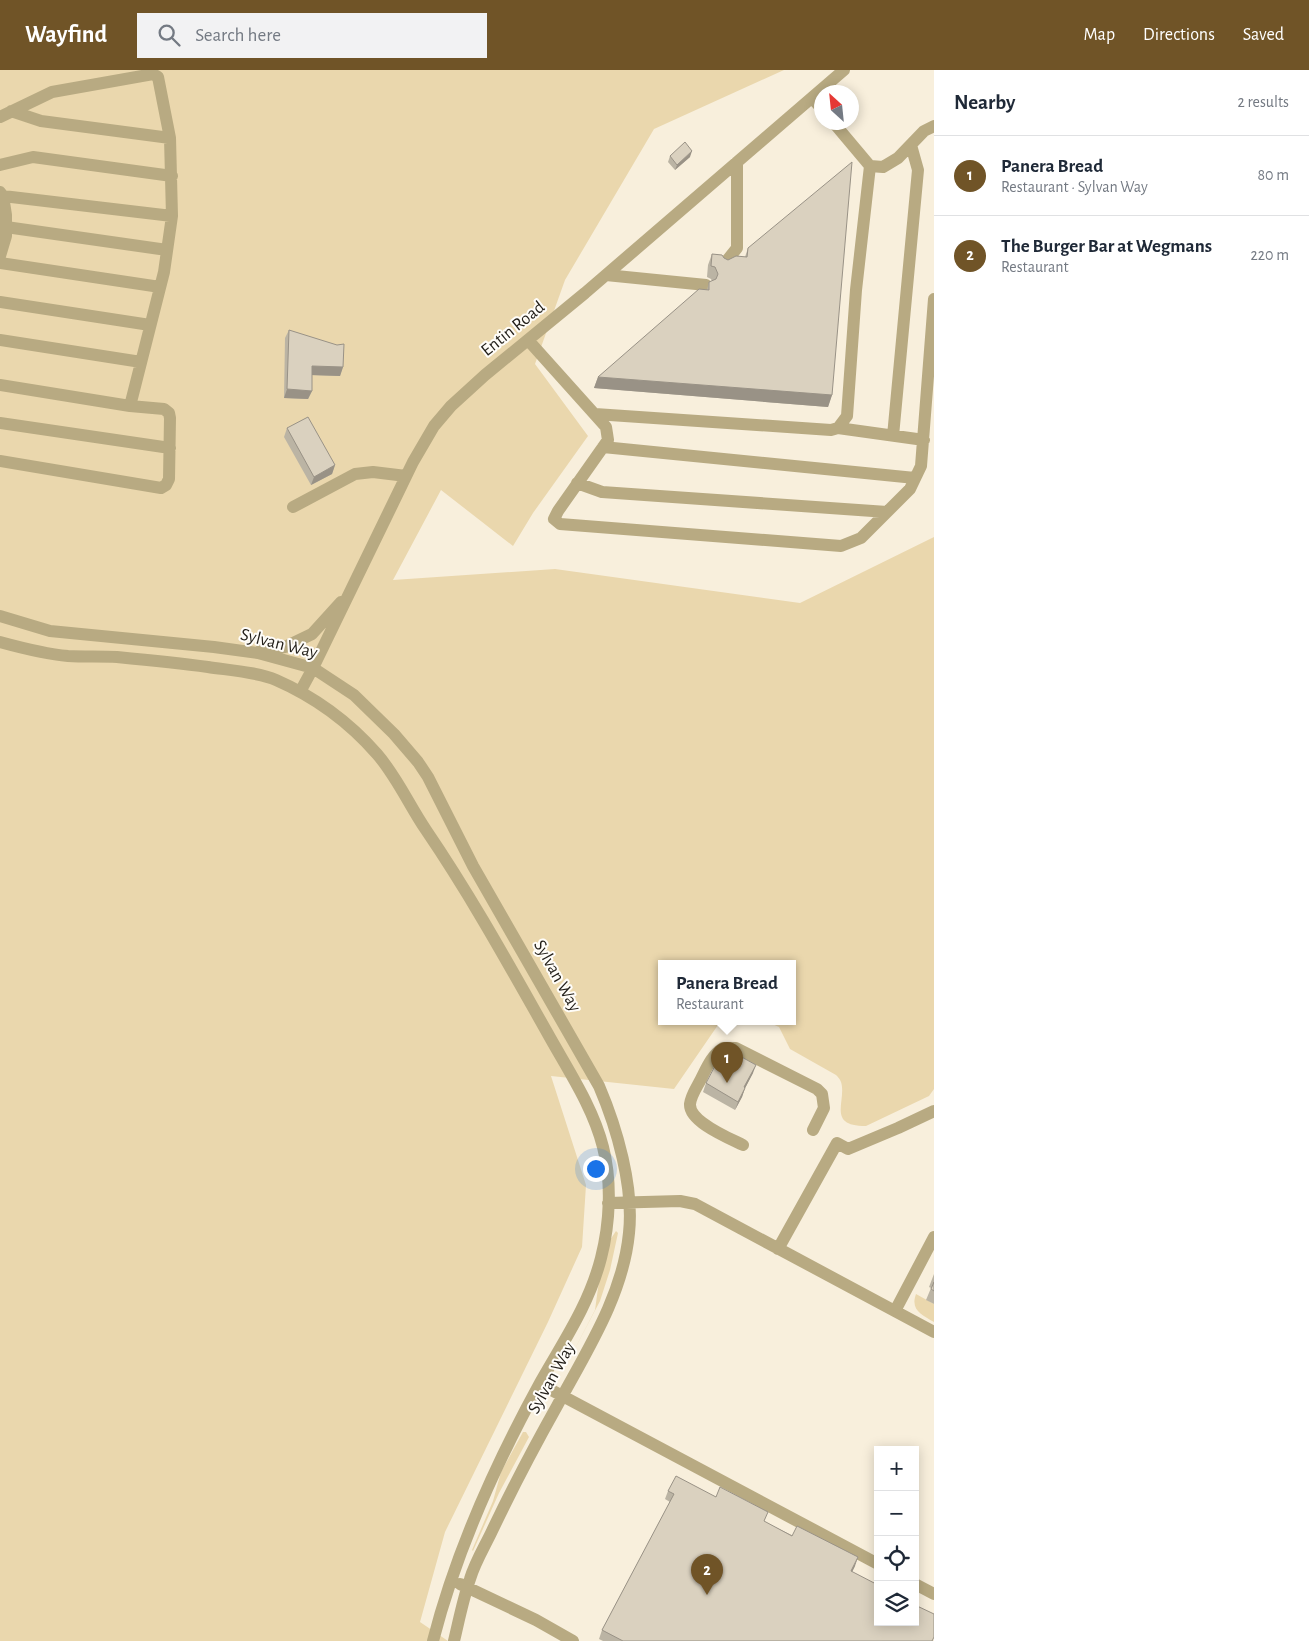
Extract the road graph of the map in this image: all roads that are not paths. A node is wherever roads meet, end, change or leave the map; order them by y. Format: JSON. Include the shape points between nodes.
{"nodes":[{"id":1,"x":844,"y":70,"type":"edge"},
{"id":2,"x":812,"y":98,"type":"joint"},
{"id":3,"x":6,"y":114,"type":"edge"},
{"id":4,"x":934,"y":126,"type":"edge"},
{"id":5,"x":840,"y":130,"type":"edge"},
{"id":6,"x":170,"y":138,"type":"junction"},
{"id":7,"x":911,"y":145,"type":"junction"},
{"id":8,"x":737,"y":162,"type":"junction"},
{"id":9,"x":0,"y":165,"type":"edge"},
{"id":10,"x":870,"y":166,"type":"junction"},
{"id":11,"x":172,"y":176,"type":"junction"},
{"id":12,"x":1,"y":194,"type":"edge"},
{"id":13,"x":172,"y":216,"type":"junction"},
{"id":14,"x":3,"y":225,"type":"edge"},
{"id":15,"x":167,"y":250,"type":"junction"},
{"id":16,"x":0,"y":256,"type":"edge"},
{"id":17,"x":0,"y":263,"type":"edge"},
{"id":18,"x":725,"y":264,"type":"edge"},
{"id":19,"x":606,"y":275,"type":"junction"},
{"id":20,"x":706,"y":285,"type":"dead end"},
{"id":21,"x":160,"y":287,"type":"junction"},
{"id":22,"x":934,"y":299,"type":"edge"},
{"id":23,"x":0,"y":302,"type":"edge"},
{"id":24,"x":150,"y":325,"type":"junction"},
{"id":25,"x":0,"y":340,"type":"edge"},
{"id":26,"x":528,"y":340,"type":"junction"},
{"id":27,"x":141,"y":362,"type":"junction"},
{"id":28,"x":0,"y":385,"type":"edge"},
{"id":29,"x":130,"y":406,"type":"junction"},
{"id":30,"x":595,"y":414,"type":"junction"},
{"id":31,"x":0,"y":423,"type":"edge"},
{"id":32,"x":838,"y":428,"type":"junction"},
{"id":33,"x":893,"y":436,"type":"junction"},
{"id":34,"x":924,"y":440,"type":"junction"},
{"id":35,"x":170,"y":448,"type":"junction"},
{"id":36,"x":603,"y":448,"type":"junction"},
{"id":37,"x":0,"y":461,"type":"edge"},
{"id":38,"x":406,"y":476,"type":"junction"},
{"id":39,"x":915,"y":478,"type":"junction"},
{"id":40,"x":578,"y":484,"type":"junction"},
{"id":41,"x":293,"y":507,"type":"dead end"},
{"id":42,"x":887,"y":512,"type":"junction"},
{"id":43,"x":351,"y":590,"type":"junction"},
{"id":44,"x":0,"y":616,"type":"edge"},
{"id":45,"x":0,"y":642,"type":"edge"},
{"id":46,"x":244,"y":651,"type":"junction"},
{"id":47,"x":313,"y":668,"type":"junction"},
{"id":48,"x":300,"y":692,"type":"junction"},
{"id":49,"x":539,"y":980,"type":"junction"},
{"id":50,"x":524,"y":990,"type":"junction"},
{"id":51,"x":934,"y":1111,"type":"edge"},
{"id":52,"x":813,"y":1130,"type":"dead end"},
{"id":53,"x":743,"y":1145,"type":"dead end"},
{"id":54,"x":608,"y":1203,"type":"junction"},
{"id":55,"x":629,"y":1203,"type":"junction"},
{"id":56,"x":934,"y":1237,"type":"edge"},
{"id":57,"x":778,"y":1249,"type":"junction"},
{"id":58,"x":895,"y":1311,"type":"junction"},
{"id":59,"x":934,"y":1332,"type":"edge"},
{"id":60,"x":540,"y":1384,"type":"junction"},
{"id":61,"x":562,"y":1396,"type":"junction"},
{"id":62,"x":874,"y":1562,"type":"edge"},
{"id":63,"x":450,"y":1580,"type":"junction"},
{"id":64,"x":919,"y":1586,"type":"edge"},
{"id":65,"x":468,"y":1587,"type":"junction"},
{"id":66,"x":934,"y":1594,"type":"edge"},
{"id":67,"x":433,"y":1641,"type":"edge"},
{"id":68,"x":454,"y":1641,"type":"edge"},
{"id":69,"x":573,"y":1641,"type":"edge"}],
"edges":[{"from":1,"to":2,"type":"street","name":"Entin Road"},
{"from":2,"to":8,"type":"street","name":"Entin Road"},
{"from":3,"to":6,"type":"street"},
{"from":3,"to":6,"type":"street","via":[[52,92],[153,74],[158,76]]},
{"from":4,"to":7,"type":"street","via":[[924,131]]},
{"from":5,"to":10,"type":"street"},
{"from":6,"to":11,"type":"street"},
{"from":7,"to":10,"type":"street","via":[[883,167]]},
{"from":7,"to":33,"type":"street","via":[[918,170]]},
{"from":8,"to":18,"type":"street","via":[[736,248]]},
{"from":8,"to":19,"type":"street","name":"Entin Road"},
{"from":9,"to":11,"type":"street","via":[[33,157]]},
{"from":10,"to":32,"type":"street","via":[[856,290],[847,416]]},
{"from":11,"to":13,"type":"street"},
{"from":12,"to":13,"type":"street"},
{"from":12,"to":14,"type":"street"},
{"from":13,"to":15,"type":"street"},
{"from":14,"to":15,"type":"street"},
{"from":14,"to":16,"type":"street","via":[[6,236]]},
{"from":15,"to":21,"type":"street"},
{"from":17,"to":21,"type":"street"},
{"from":19,"to":20,"type":"street"},
{"from":19,"to":26,"type":"street","name":"Entin Road"},
{"from":21,"to":24,"type":"street"},
{"from":22,"to":34,"type":"street"},
{"from":23,"to":24,"type":"street"},
{"from":24,"to":27,"type":"street"},
{"from":25,"to":27,"type":"street"},
{"from":26,"to":30,"type":"street"},
{"from":26,"to":38,"type":"street","name":"Entin Road","via":[[451,406],[434,426]]},
{"from":27,"to":29,"type":"street"},
{"from":28,"to":29,"type":"street"},
{"from":29,"to":35,"type":"street","via":[[164,409],[169,413]]},
{"from":30,"to":32,"type":"street"},
{"from":30,"to":36,"type":"street","via":[[606,427],[608,440]]},
{"from":31,"to":35,"type":"street"},
{"from":32,"to":33,"type":"street"},
{"from":33,"to":34,"type":"street"},
{"from":34,"to":39,"type":"street","via":[[921,466]]},
{"from":35,"to":37,"type":"street","via":[[169,479],[160,488]]},
{"from":36,"to":39,"type":"street"},
{"from":36,"to":40,"type":"street"},
{"from":38,"to":41,"type":"street","via":[[373,472],[355,474]]},
{"from":38,"to":43,"type":"street","name":"Entin Road"},
{"from":39,"to":42,"type":"street"},
{"from":40,"to":42,"type":"street","via":[[602,492]]},
{"from":40,"to":42,"type":"street","via":[[554,519],[560,524],[840,546],[861,538]]},
{"from":43,"to":46,"type":"street","via":[[312,634],[285,647]]},
{"from":43,"to":47,"type":"street","name":"Entin Road"},
{"from":44,"to":46,"type":"street","name":"Sylvan Way","via":[[50,631]]},
{"from":45,"to":48,"type":"street","name":"Sylvan Way","via":[[65,656],[168,662],[225,670],[272,678]]},
{"from":46,"to":47,"type":"street","name":"Sylvan Way"},
{"from":47,"to":48,"type":"street","name":"Entin Road"},
{"from":47,"to":49,"type":"street","name":"Sylvan Way","via":[[361,701],[418,762]]},
{"from":48,"to":50,"type":"street","name":"Sylvan Way","via":[[353,729],[388,767]]},
{"from":49,"to":50,"type":"street"},
{"from":49,"to":55,"type":"street","name":"Sylvan Way","via":[[606,1103],[617,1132]]},
{"from":50,"to":54,"type":"street","name":"Sylvan Way","via":[[590,1112],[604,1148]]},
{"from":51,"to":57,"type":"street","via":[[848,1149],[836,1143]]},
{"from":52,"to":53,"type":"street","via":[[824,1108],[822,1094],[817,1089],[779,1076],[736,1048],[724,1048],[714,1056],[692,1095],[691,1110],[696,1118]]},
{"from":54,"to":55,"type":"street"},
{"from":54,"to":60,"type":"street","name":"Sylvan Way","via":[[604,1240],[592,1287]]},
{"from":55,"to":57,"type":"street","via":[[695,1204]]},
{"from":55,"to":61,"type":"street","name":"Sylvan Way","via":[[627,1250],[613,1297],[598,1332]]},
{"from":56,"to":58,"type":"street"},
{"from":57,"to":58,"type":"street"},
{"from":58,"to":59,"type":"street"},
{"from":60,"to":61,"type":"street"},
{"from":60,"to":63,"type":"street","name":"Sylvan Way","via":[[480,1502]]},
{"from":61,"to":62,"type":"street"},
{"from":61,"to":65,"type":"street","name":"Sylvan Way","via":[[501,1512]]},
{"from":63,"to":65,"type":"street"},
{"from":63,"to":67,"type":"street","name":"Sylvan Way"},
{"from":64,"to":66,"type":"street"},
{"from":65,"to":68,"type":"street","name":"Sylvan Way"},
{"from":65,"to":69,"type":"street"}]}
